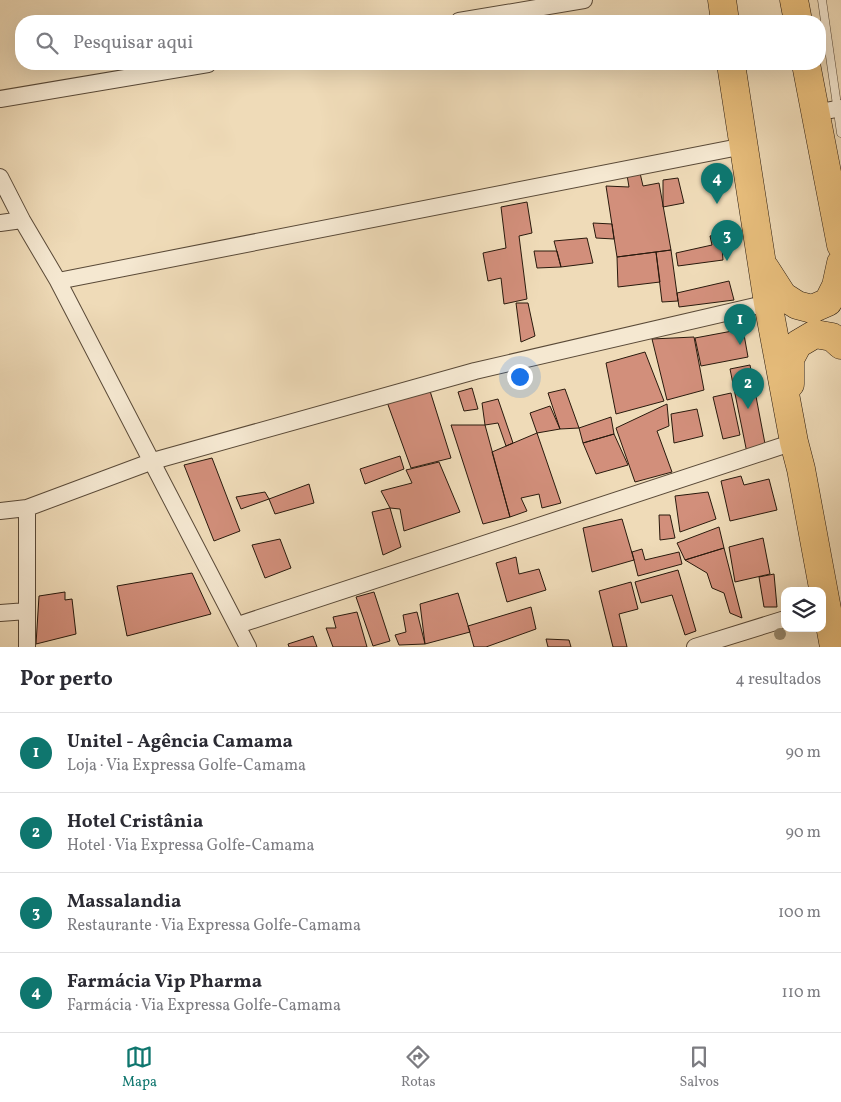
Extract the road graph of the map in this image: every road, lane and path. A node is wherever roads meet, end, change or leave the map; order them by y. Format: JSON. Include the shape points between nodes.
{"nodes":[{"id":1,"x":584,"y":0,"type":"edge"},
{"id":2,"x":722,"y":0,"type":"edge"},
{"id":3,"x":794,"y":0,"type":"edge"},
{"id":4,"x":822,"y":0,"type":"edge"},
{"id":5,"x":495,"y":15,"type":"edge"},
{"id":6,"x":724,"y":15,"type":"edge"},
{"id":7,"x":797,"y":15,"type":"edge"},
{"id":8,"x":823,"y":15,"type":"edge"},
{"id":9,"x":826,"y":48,"type":"edge"},
{"id":10,"x":172,"y":70,"type":"edge"},
{"id":11,"x":732,"y":70,"type":"edge"},
{"id":12,"x":809,"y":70,"type":"edge"},
{"id":13,"x":0,"y":99,"type":"edge"},
{"id":14,"x":831,"y":109,"type":"edge"},
{"id":15,"x":841,"y":133,"type":"edge"},
{"id":16,"x":744,"y":146,"type":"junction"},
{"id":17,"x":0,"y":177,"type":"edge"},
{"id":18,"x":22,"y":220,"type":"junction"},
{"id":19,"x":0,"y":224,"type":"edge"},
{"id":20,"x":841,"y":245,"type":"edge"},
{"id":21,"x":760,"y":258,"type":"junction"},
{"id":22,"x":841,"y":263,"type":"edge"},
{"id":23,"x":58,"y":281,"type":"junction"},
{"id":24,"x":768,"y":304,"type":"junction"},
{"id":25,"x":841,"y":345,"type":"edge"},
{"id":26,"x":794,"y":442,"type":"junction"},
{"id":27,"x":153,"y":461,"type":"junction"},
{"id":28,"x":801,"y":469,"type":"junction"},
{"id":29,"x":27,"y":508,"type":"junction"},
{"id":30,"x":0,"y":511,"type":"edge"},
{"id":31,"x":822,"y":587,"type":"edge"},
{"id":32,"x":27,"y":611,"type":"junction"},
{"id":33,"x":826,"y":611,"type":"edge"},
{"id":34,"x":0,"y":613,"type":"edge"},
{"id":35,"x":781,"y":620,"type":"edge"},
{"id":36,"x":238,"y":625,"type":"junction"},
{"id":37,"x":27,"y":647,"type":"edge"},
{"id":38,"x":248,"y":647,"type":"edge"},
{"id":39,"x":695,"y":647,"type":"edge"},
{"id":40,"x":834,"y":647,"type":"edge"}],
"edges":[{"from":1,"to":5,"type":"street"},
{"from":2,"to":6,"type":"highway"},
{"from":3,"to":7,"type":"highway"},
{"from":4,"to":8,"type":"lane"},
{"from":9,"to":14,"type":"lane"},
{"from":10,"to":13,"type":"street"},
{"from":11,"to":16,"type":"highway"},
{"from":12,"to":14,"type":"highway"},
{"from":14,"to":15,"type":"lane"},
{"from":14,"to":20,"type":"highway"},
{"from":16,"to":21,"type":"highway"},
{"from":16,"to":23,"type":"street"},
{"from":17,"to":18,"type":"street"},
{"from":18,"to":19,"type":"street"},
{"from":18,"to":23,"type":"street"},
{"from":21,"to":22,"type":"highway","via":[[782,296],[812,309],[828,302],[836,286]]},
{"from":21,"to":24,"type":"highway"},
{"from":23,"to":27,"type":"street"},
{"from":24,"to":26,"type":"highway"},
{"from":24,"to":27,"type":"street","via":[[475,372]]},
{"from":25,"to":28,"type":"highway","via":[[832,337],[815,334],[798,344],[790,358],[789,376]]},
{"from":26,"to":28,"type":"highway"},
{"from":26,"to":36,"type":"street"},
{"from":27,"to":29,"type":"street"},
{"from":27,"to":36,"type":"street"},
{"from":28,"to":31,"type":"highway"},
{"from":29,"to":30,"type":"street"},
{"from":29,"to":32,"type":"street"},
{"from":32,"to":34,"type":"street"},
{"from":32,"to":37,"type":"street"},
{"from":33,"to":40,"type":"highway"},
{"from":35,"to":39,"type":"street"},
{"from":36,"to":38,"type":"street"}]}
